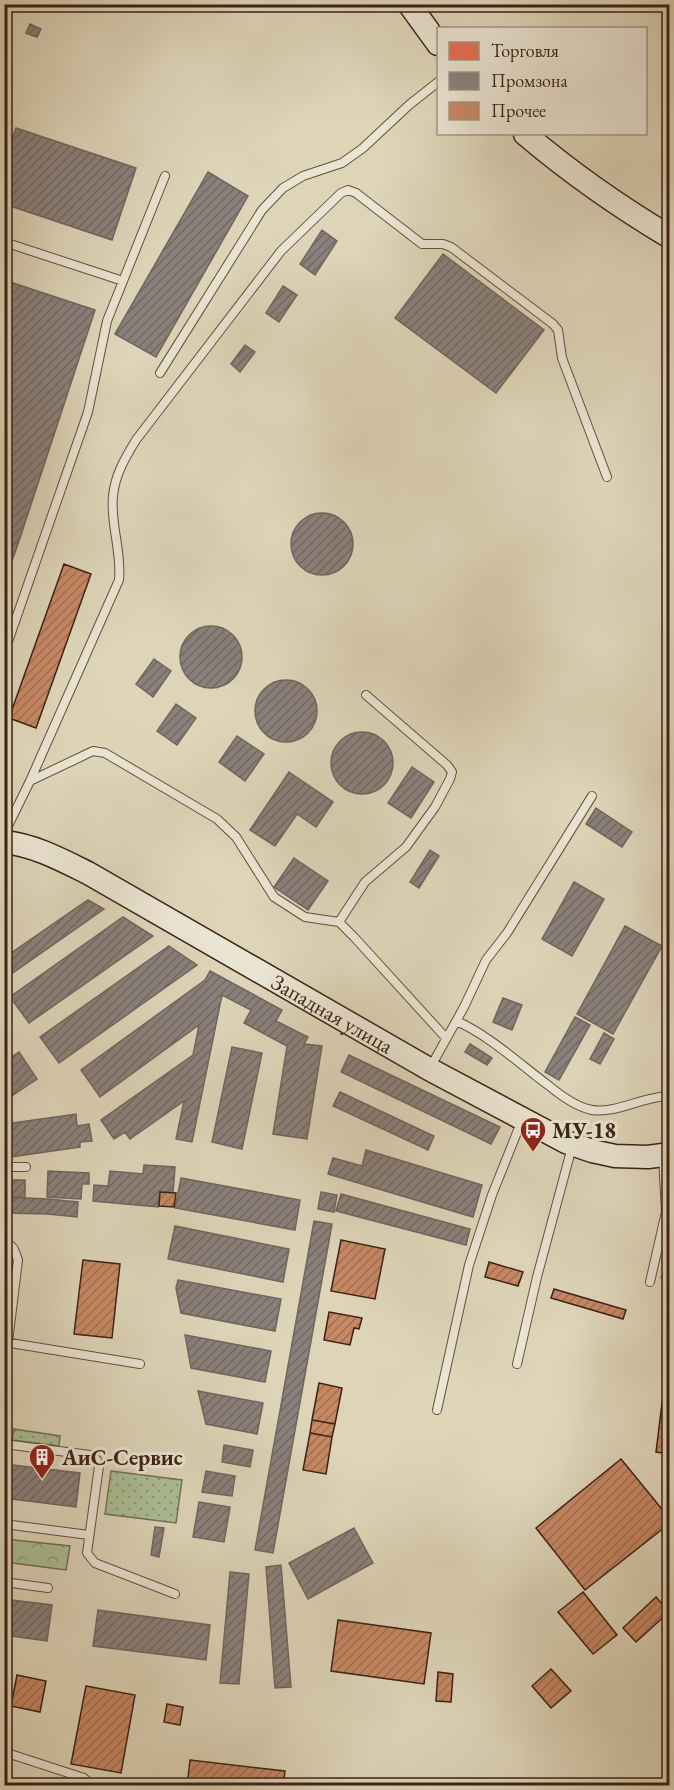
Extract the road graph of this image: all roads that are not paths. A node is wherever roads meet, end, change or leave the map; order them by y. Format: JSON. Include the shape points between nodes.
{"nodes":[{"id":1,"x":409,"y":4,"type":"edge"},
{"id":2,"x":437,"y":43,"type":"edge"},
{"id":3,"x":437,"y":82,"type":"edge"},
{"id":4,"x":526,"y":135,"type":"edge"},
{"id":5,"x":165,"y":176,"type":"dead end"},
{"id":6,"x":669,"y":237,"type":"edge"},
{"id":7,"x":4,"y":242,"type":"edge"},
{"id":8,"x":123,"y":281,"type":"junction"},
{"id":9,"x":160,"y":373,"type":"dead end"},
{"id":10,"x":607,"y":477,"type":"dead end"},
{"id":11,"x":4,"y":653,"type":"edge"},
{"id":12,"x":366,"y":695,"type":"dead end"},
{"id":13,"x":30,"y":782,"type":"junction"},
{"id":14,"x":592,"y":796,"type":"dead end"},
{"id":15,"x":4,"y":834,"type":"edge"},
{"id":16,"x":4,"y":842,"type":"edge"},
{"id":17,"x":339,"y":922,"type":"junction"},
{"id":18,"x":456,"y":1021,"type":"junction"},
{"id":19,"x":446,"y":1038,"type":"junction"},
{"id":20,"x":429,"y":1069,"type":"junction"},
{"id":21,"x":669,"y":1096,"type":"edge"},
{"id":22,"x":522,"y":1120,"type":"junction"},
{"id":23,"x":572,"y":1144,"type":"junction"},
{"id":24,"x":666,"y":1154,"type":"edge"},
{"id":25,"x":4,"y":1167,"type":"edge"},
{"id":26,"x":26,"y":1167,"type":"dead end"},
{"id":27,"x":4,"y":1238,"type":"edge"},
{"id":28,"x":650,"y":1282,"type":"dead end"},
{"id":29,"x":6,"y":1342,"type":"edge"},
{"id":30,"x":140,"y":1364,"type":"dead end"},
{"id":31,"x":517,"y":1364,"type":"dead end"},
{"id":32,"x":436,"y":1410,"type":"dead end"},
{"id":33,"x":4,"y":1444,"type":"edge"},
{"id":34,"x":4,"y":1524,"type":"edge"},
{"id":35,"x":89,"y":1535,"type":"junction"},
{"id":36,"x":4,"y":1582,"type":"edge"},
{"id":37,"x":48,"y":1588,"type":"dead end"},
{"id":38,"x":175,"y":1594,"type":"dead end"},
{"id":39,"x":4,"y":1752,"type":"edge"},
{"id":40,"x":92,"y":1785,"type":"edge"}],
"edges":[{"from":1,"to":2,"type":"street"},
{"from":3,"to":9,"type":"lane","via":[[363,148],[342,163],[283,188],[262,210]]},
{"from":4,"to":6,"type":"street","via":[[605,197]]},
{"from":5,"to":8,"type":"lane"},
{"from":7,"to":8,"type":"lane"},
{"from":8,"to":11,"type":"lane","via":[[107,321],[88,412]]},
{"from":10,"to":13,"type":"lane","via":[[553,324],[451,247],[422,244],[348,190],[280,251],[123,461],[113,496],[121,564],[119,580]]},
{"from":12,"to":17,"type":"lane","via":[[452,772],[435,807],[406,847],[365,882]]},
{"from":13,"to":15,"type":"lane"},
{"from":13,"to":17,"type":"lane","via":[[93,751],[105,753],[216,819],[236,837],[274,897],[305,917]]},
{"from":14,"to":18,"type":"lane","via":[[486,960]]},
{"from":16,"to":20,"type":"street","name":"Западная улица","via":[[52,855],[88,873]]},
{"from":17,"to":19,"type":"lane"},
{"from":18,"to":19,"type":"lane"},
{"from":18,"to":21,"type":"lane","via":[[582,1107],[604,1110]]},
{"from":19,"to":20,"type":"lane"},
{"from":20,"to":22,"type":"street","name":"Западная улица"},
{"from":22,"to":23,"type":"street","name":"Западная улица"},
{"from":22,"to":32,"type":"lane","via":[[470,1265]]},
{"from":23,"to":24,"type":"street","name":"Западная улица","via":[[615,1156]]},
{"from":23,"to":31,"type":"lane"},
{"from":24,"to":28,"type":"lane","via":[[666,1212]]},
{"from":25,"to":26,"type":"lane"},
{"from":27,"to":29,"type":"lane","via":[[18,1260]]},
{"from":29,"to":30,"type":"lane"},
{"from":33,"to":35,"type":"lane","via":[[90,1455],[97,1460]]},
{"from":34,"to":35,"type":"lane"},
{"from":35,"to":38,"type":"lane","via":[[87,1553],[95,1563]]},
{"from":36,"to":37,"type":"lane"},
{"from":39,"to":40,"type":"lane","via":[[84,1778]]}]}
